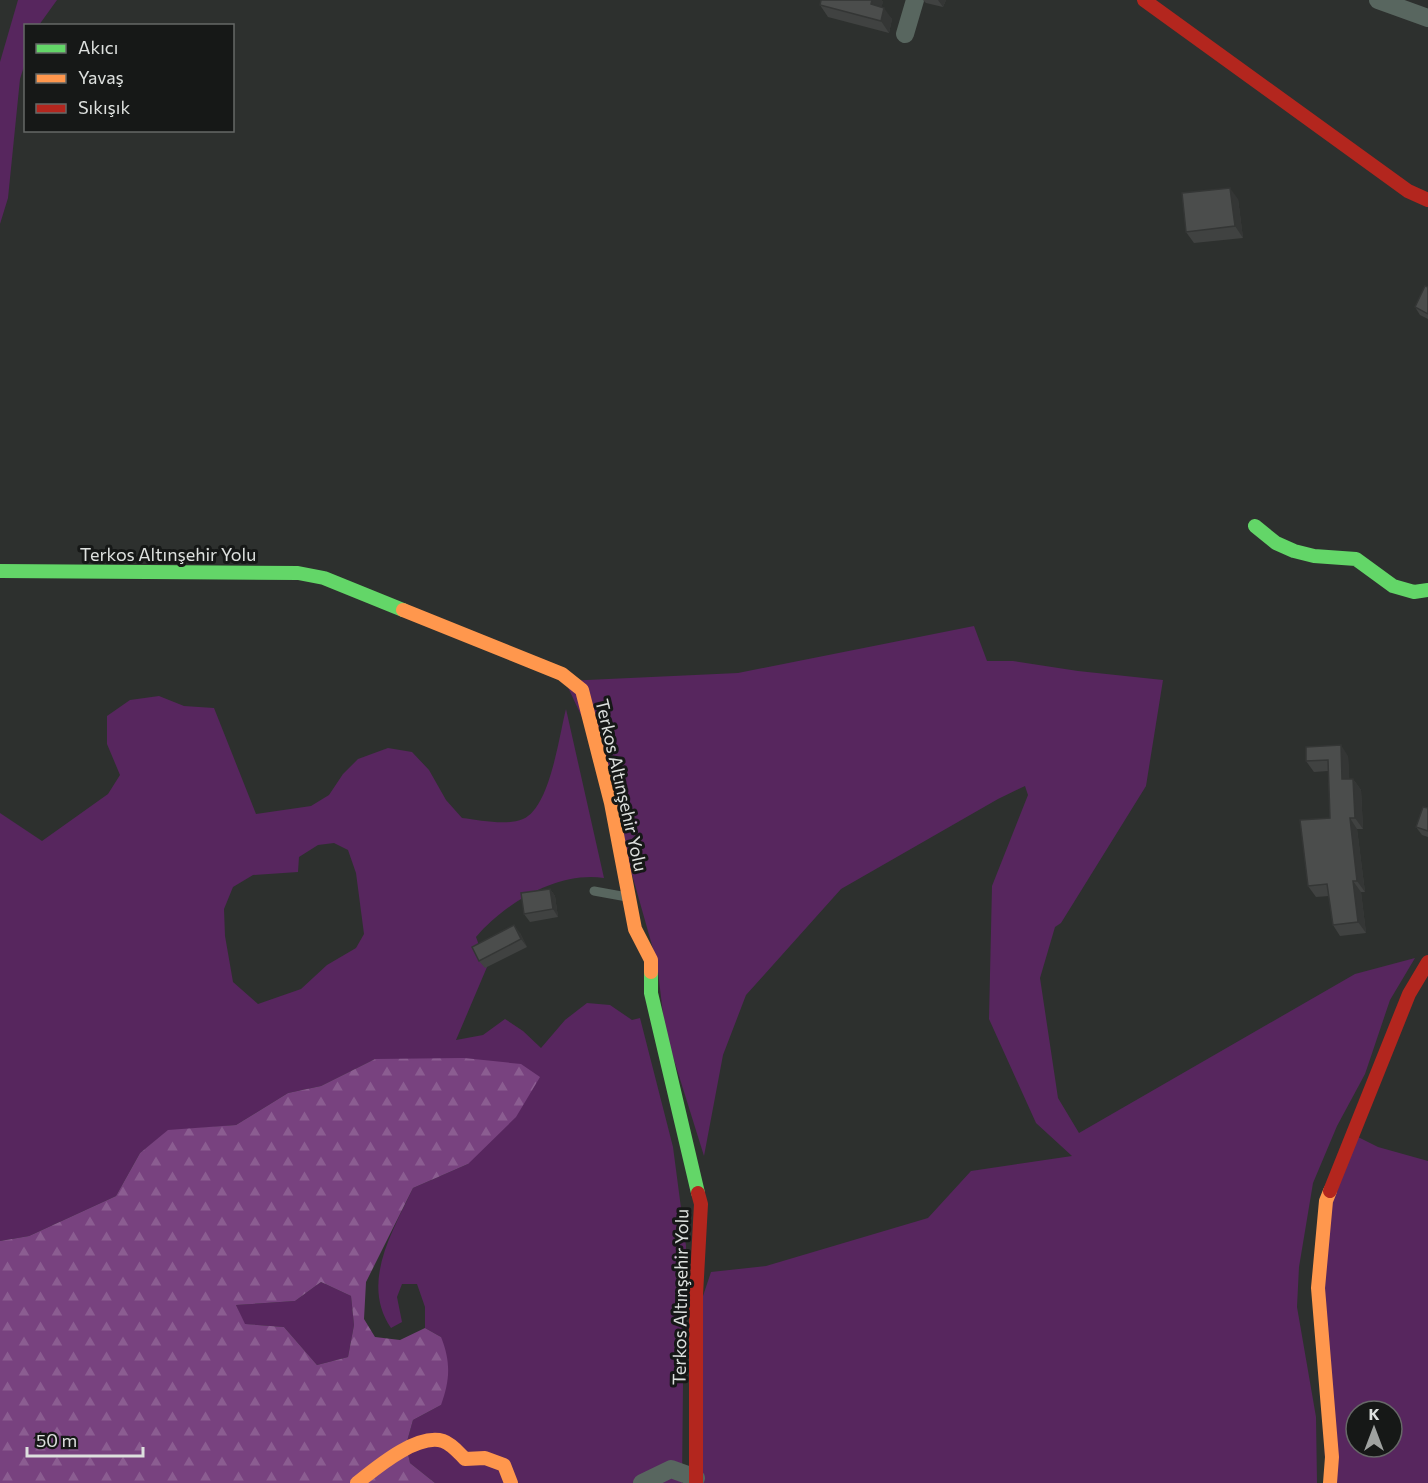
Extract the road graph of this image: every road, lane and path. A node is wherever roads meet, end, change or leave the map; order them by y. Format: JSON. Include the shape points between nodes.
{"nodes":[{"id":1,"x":915,"y":0,"type":"edge"},
{"id":2,"x":1144,"y":0,"type":"edge"},
{"id":3,"x":1378,"y":0,"type":"edge"},
{"id":4,"x":1428,"y":18,"type":"edge"},
{"id":5,"x":905,"y":34,"type":"dead end"},
{"id":6,"x":1428,"y":200,"type":"edge"},
{"id":7,"x":1255,"y":526,"type":"dead end"},
{"id":8,"x":0,"y":571,"type":"edge"},
{"id":9,"x":1428,"y":590,"type":"edge"},
{"id":10,"x":594,"y":891,"type":"dead end"},
{"id":11,"x":629,"y":898,"type":"junction"},
{"id":12,"x":1428,"y":962,"type":"edge"},
{"id":13,"x":696,"y":1481,"type":"edge"},
{"id":14,"x":357,"y":1483,"type":"edge"},
{"id":15,"x":511,"y":1483,"type":"edge"},
{"id":16,"x":642,"y":1483,"type":"edge"},
{"id":17,"x":1330,"y":1483,"type":"edge"}],
"edges":[{"from":1,"to":5,"type":"street"},
{"from":2,"to":6,"type":"street","via":[[1408,191]]},
{"from":3,"to":4,"type":"street"},
{"from":7,"to":9,"type":"street","via":[[1294,551],[1356,559],[1393,586],[1414,592]]},
{"from":8,"to":11,"type":"street","name":"Terkos Altınşehir Yolu","via":[[298,573],[324,578],[562,674],[582,690],[611,802]]},
{"from":10,"to":11,"type":"lane"},
{"from":11,"to":13,"type":"street","name":"Terkos Altınşehir Yolu","via":[[635,929],[651,960],[651,993],[701,1203],[696,1295]]},
{"from":12,"to":17,"type":"street","via":[[1409,994],[1326,1202],[1318,1288],[1331,1446]]},
{"from":13,"to":16,"type":"street","via":[[672,1469]]},
{"from":14,"to":15,"type":"street","via":[[390,1458],[426,1441],[444,1441],[465,1459],[485,1458],[504,1465]]}]}
